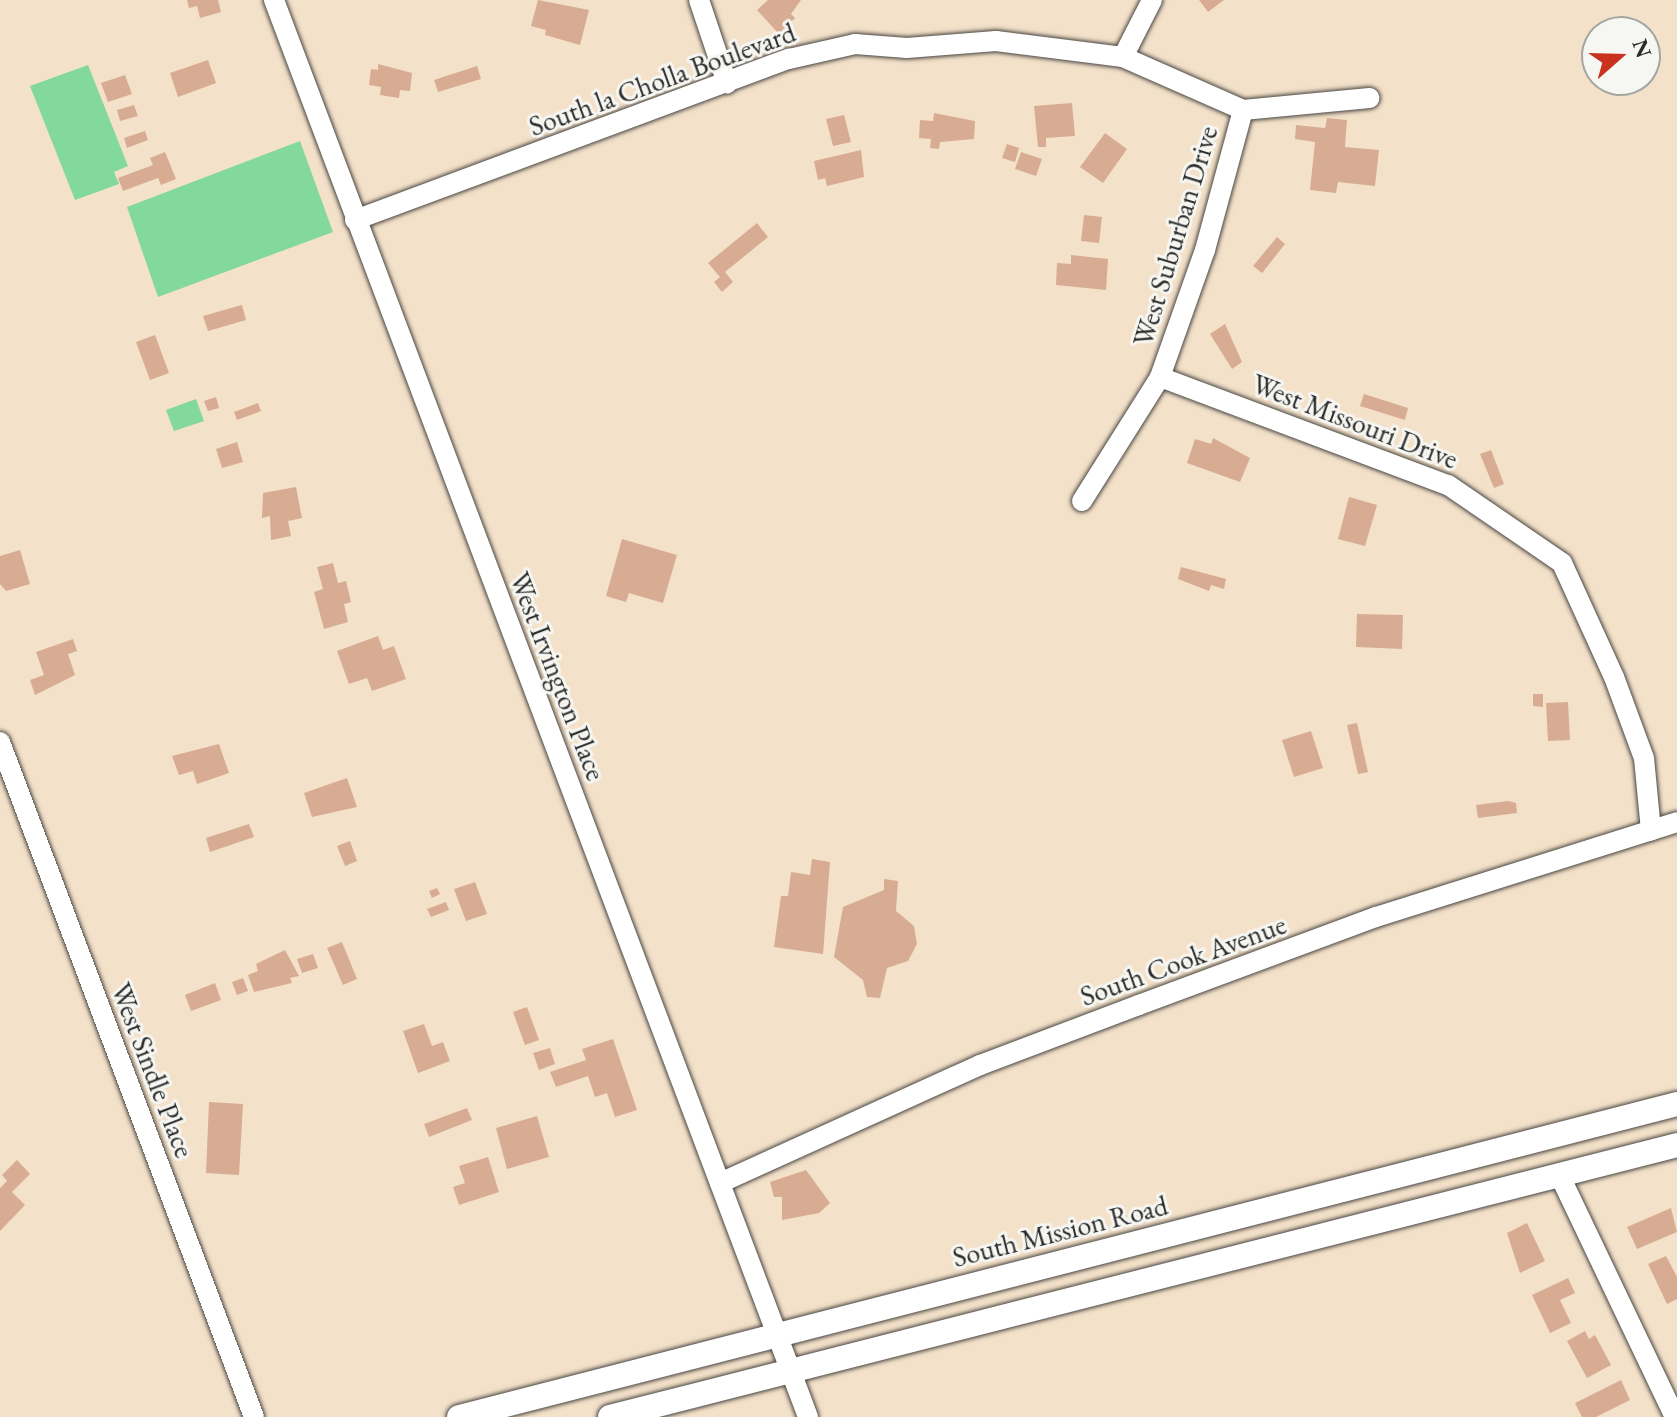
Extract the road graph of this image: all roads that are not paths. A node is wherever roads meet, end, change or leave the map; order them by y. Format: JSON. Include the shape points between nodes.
{"nodes":[{"id":1,"x":274,"y":0,"type":"edge"},
{"id":2,"x":699,"y":0,"type":"edge"},
{"id":3,"x":1152,"y":0,"type":"edge"},
{"id":4,"x":1123,"y":57,"type":"junction"},
{"id":5,"x":727,"y":83,"type":"junction"},
{"id":6,"x":1369,"y":98,"type":"dead end"},
{"id":7,"x":1243,"y":110,"type":"junction"},
{"id":8,"x":355,"y":220,"type":"junction"},
{"id":9,"x":1160,"y":377,"type":"junction"},
{"id":10,"x":1082,"y":501,"type":"dead end"},
{"id":11,"x":0,"y":742,"type":"edge"},
{"id":12,"x":1677,"y":822,"type":"edge"},
{"id":13,"x":1651,"y":831,"type":"junction"},
{"id":14,"x":1677,"y":1104,"type":"edge"},
{"id":15,"x":1677,"y":1145,"type":"edge"},
{"id":16,"x":1559,"y":1174,"type":"junction"},
{"id":17,"x":720,"y":1183,"type":"junction"},
{"id":18,"x":1331,"y":1193,"type":"junction"},
{"id":19,"x":1337,"y":1230,"type":"junction"},
{"id":20,"x":777,"y":1335,"type":"junction"},
{"id":21,"x":790,"y":1370,"type":"junction"},
{"id":22,"x":254,"y":1417,"type":"edge"},
{"id":23,"x":459,"y":1417,"type":"edge"},
{"id":24,"x":610,"y":1417,"type":"edge"},
{"id":25,"x":808,"y":1417,"type":"edge"},
{"id":26,"x":1675,"y":1417,"type":"edge"}],
"edges":[{"from":1,"to":8,"type":"street","name":"West Irvington Place"},
{"from":2,"to":5,"type":"street"},
{"from":3,"to":4,"type":"street"},
{"from":4,"to":5,"type":"street","name":"South la Cholla Boulevard","via":[[996,41],[907,48],[855,44],[789,59]]},
{"from":4,"to":7,"type":"street","name":"South la Cholla Boulevard"},
{"from":5,"to":8,"type":"street","name":"South la Cholla Boulevard"},
{"from":6,"to":7,"type":"street","name":"South la Cholla Boulevard"},
{"from":7,"to":9,"type":"street","name":"West Suburban Drive","via":[[1205,250]]},
{"from":8,"to":17,"type":"street","name":"West Irvington Place"},
{"from":9,"to":10,"type":"street","name":"West Suburban Drive"},
{"from":9,"to":13,"type":"street","name":"West Missouri Drive","via":[[1448,485],[1562,563],[1644,758]]},
{"from":11,"to":22,"type":"street","name":"West Sindle Place"},
{"from":12,"to":13,"type":"street","name":"South Cook Avenue"},
{"from":13,"to":17,"type":"street","name":"South Cook Avenue","via":[[1376,917],[980,1065]]},
{"from":14,"to":18,"type":"main road","name":"South Mission Road"},
{"from":15,"to":16,"type":"main road"},
{"from":16,"to":19,"type":"main road"},
{"from":16,"to":26,"type":"street"},
{"from":17,"to":20,"type":"street","name":"West Irvington Place"},
{"from":18,"to":19,"type":"main road"},
{"from":18,"to":20,"type":"main road","name":"South Mission Road"},
{"from":19,"to":21,"type":"main road"},
{"from":20,"to":21,"type":"street","name":"West Irvington Place"},
{"from":20,"to":23,"type":"main road","name":"South Mission Road"},
{"from":21,"to":24,"type":"main road"},
{"from":21,"to":25,"type":"street","name":"West Irvington Place"}]}
